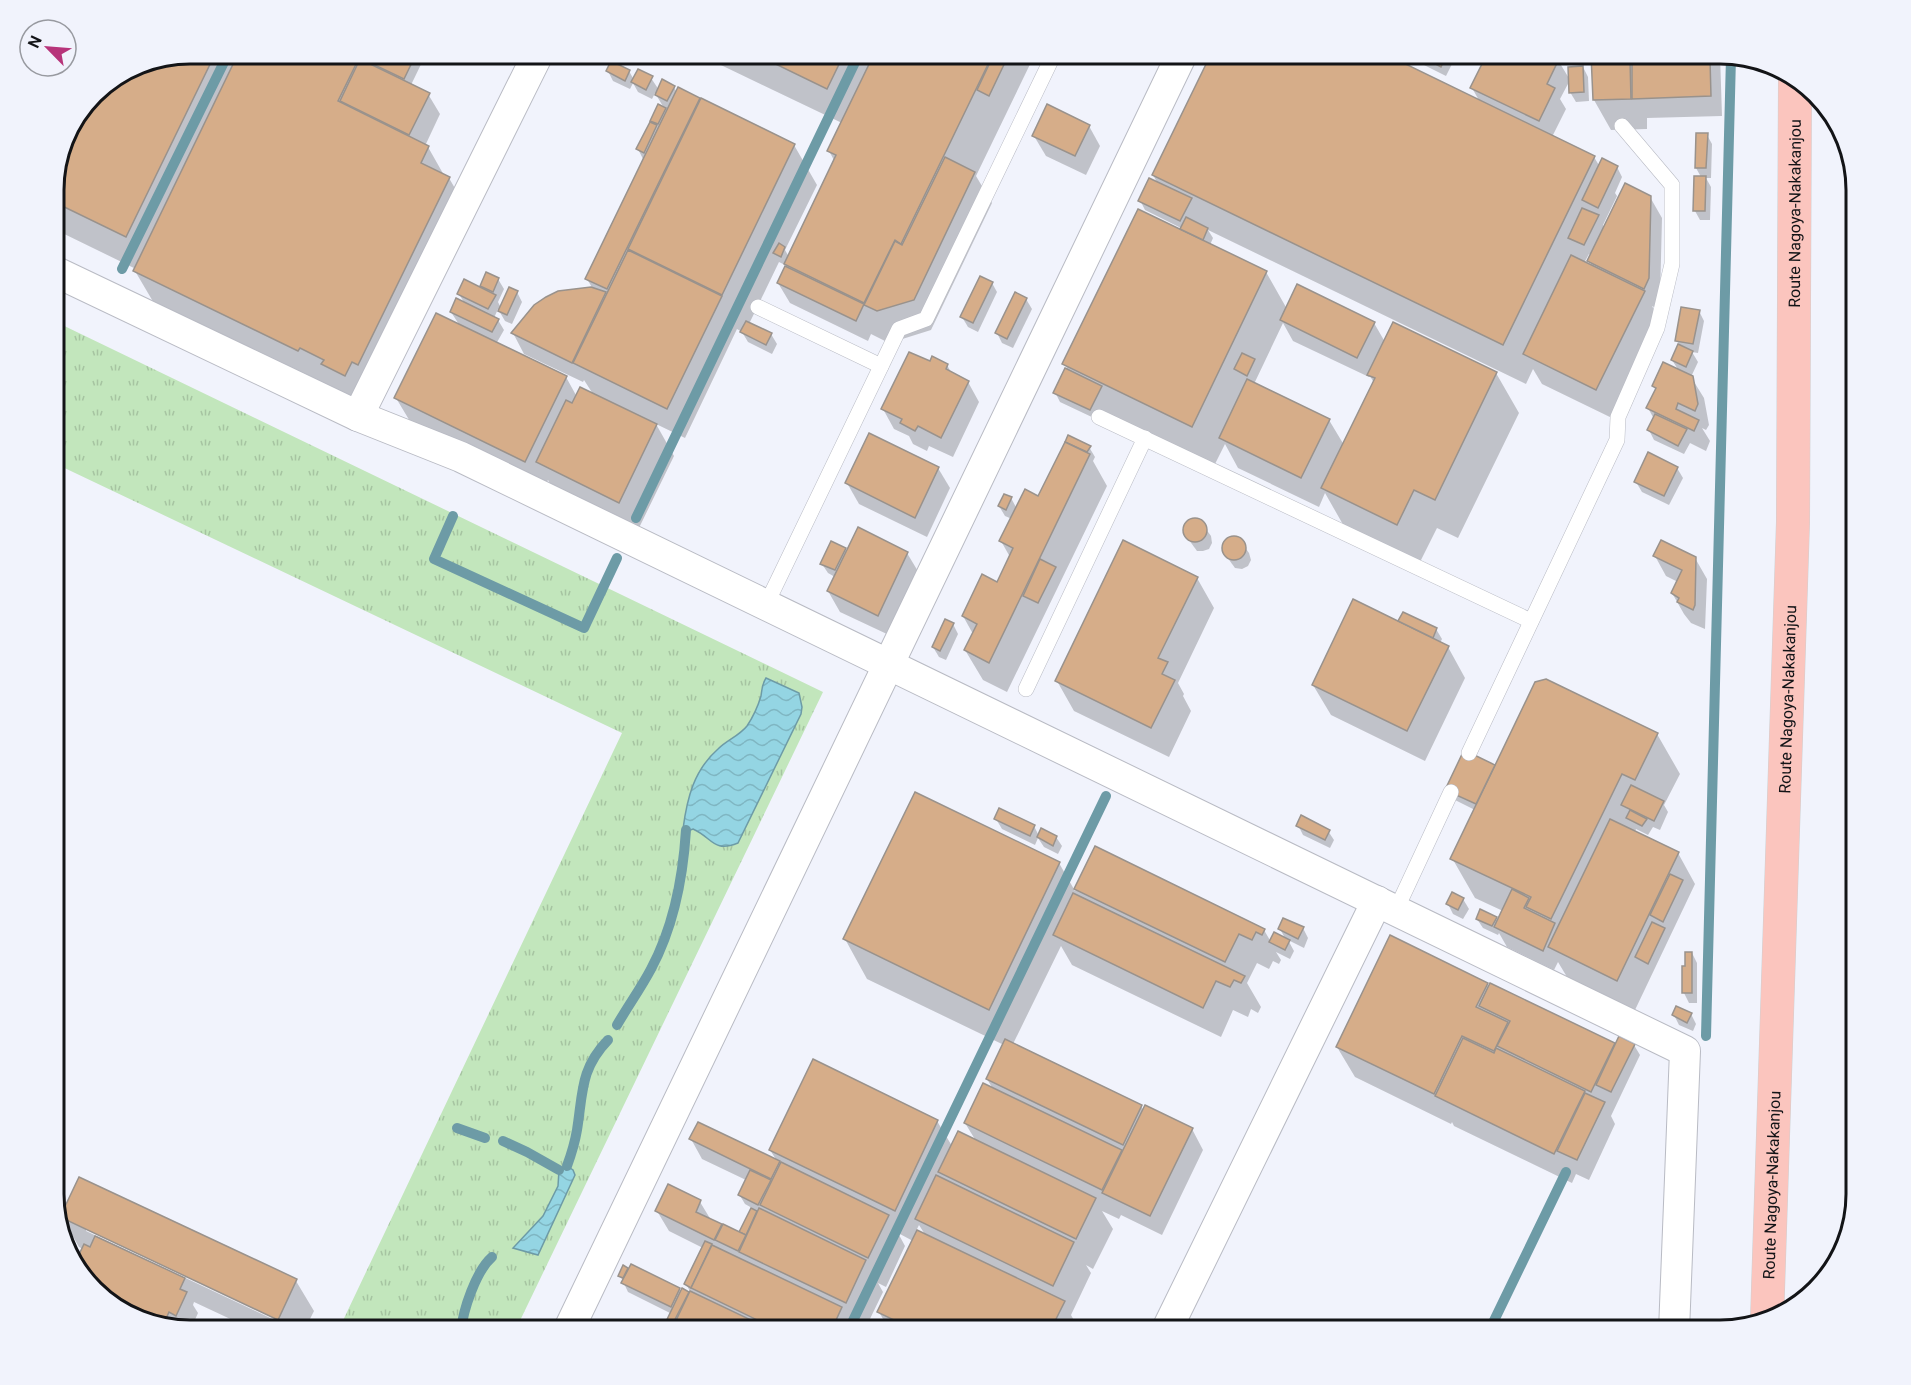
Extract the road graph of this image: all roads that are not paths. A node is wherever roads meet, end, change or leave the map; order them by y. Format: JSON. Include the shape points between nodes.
{"nodes":[{"id":1,"x":1049,"y":64,"type":"edge"},
{"id":2,"x":1177,"y":64,"type":"edge"},
{"id":3,"x":533,"y":65,"type":"edge"},
{"id":4,"x":1795,"y":89,"type":"edge"},
{"id":5,"x":1622,"y":126,"type":"dead end"},
{"id":6,"x":65,"y":276,"type":"edge"},
{"id":7,"x":758,"y":307,"type":"dead end"},
{"id":8,"x":881,"y":366,"type":"junction"},
{"id":9,"x":358,"y":416,"type":"junction"},
{"id":10,"x":1099,"y":417,"type":"dead end"},
{"id":11,"x":1145,"y":438,"type":"junction"},
{"id":12,"x":765,"y":605,"type":"junction"},
{"id":13,"x":1532,"y":621,"type":"junction"},
{"id":14,"x":888,"y":665,"type":"junction"},
{"id":15,"x":1026,"y":689,"type":"dead end"},
{"id":16,"x":1469,"y":753,"type":"dead end"},
{"id":17,"x":1451,"y":792,"type":"dead end"},
{"id":18,"x":1386,"y":905,"type":"junction"},
{"id":19,"x":1767,"y":1312,"type":"edge"},
{"id":20,"x":573,"y":1320,"type":"edge"},
{"id":21,"x":1172,"y":1320,"type":"edge"},
{"id":22,"x":1674,"y":1320,"type":"edge"}],
"edges":[{"from":1,"to":8,"type":"lane","via":[[926,319],[899,328]]},
{"from":2,"to":14,"type":"street"},
{"from":3,"to":9,"type":"street"},
{"from":4,"to":19,"type":"main road","name":"Route Nagoya-Nakakanjou","via":[[1793,522]]},
{"from":5,"to":13,"type":"lane","via":[[1672,185],[1672,264],[1658,328],[1618,417],[1617,440]]},
{"from":6,"to":9,"type":"street"},
{"from":7,"to":8,"type":"lane"},
{"from":8,"to":12,"type":"lane"},
{"from":9,"to":12,"type":"street","via":[[461,457]]},
{"from":10,"to":11,"type":"lane"},
{"from":11,"to":13,"type":"lane"},
{"from":11,"to":15,"type":"lane"},
{"from":12,"to":14,"type":"street"},
{"from":13,"to":16,"type":"lane"},
{"from":14,"to":18,"type":"street"},
{"from":14,"to":20,"type":"street"},
{"from":17,"to":18,"type":"lane"},
{"from":18,"to":21,"type":"street"},
{"from":18,"to":22,"type":"street","via":[[1685,1051]]}]}
